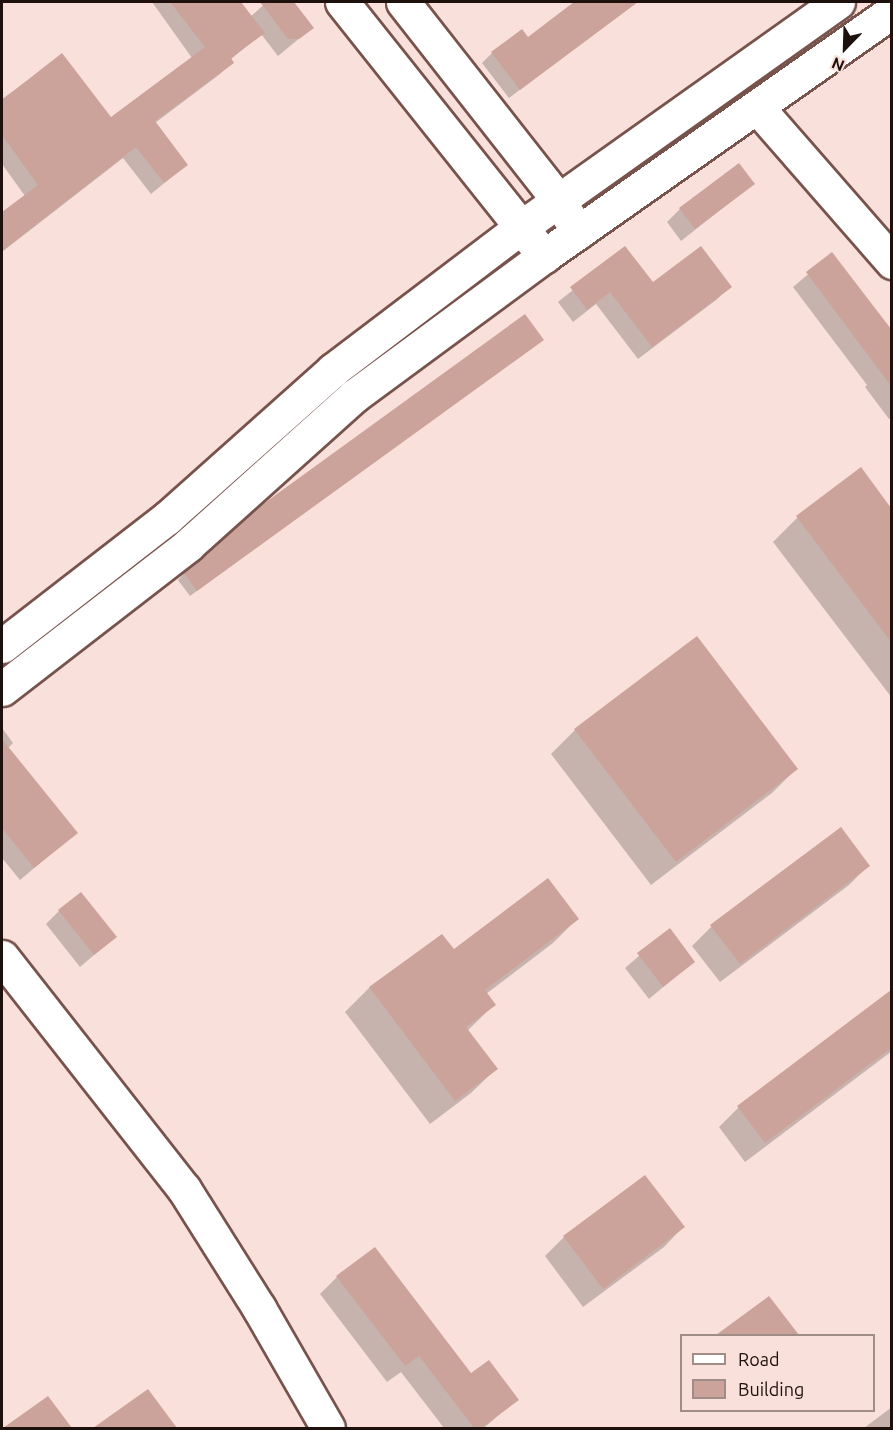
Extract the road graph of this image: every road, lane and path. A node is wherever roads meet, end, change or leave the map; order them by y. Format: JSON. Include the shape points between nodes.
{"nodes":[{"id":1,"x":342,"y":2,"type":"edge"},
{"id":2,"x":403,"y":2,"type":"edge"},
{"id":3,"x":838,"y":2,"type":"edge"},
{"id":4,"x":891,"y":11,"type":"edge"},
{"id":5,"x":757,"y":107,"type":"junction"},
{"id":6,"x":558,"y":200,"type":"junction"},
{"id":7,"x":520,"y":228,"type":"junction"},
{"id":8,"x":579,"y":232,"type":"junction"},
{"id":9,"x":544,"y":256,"type":"junction"},
{"id":10,"x":891,"y":262,"type":"edge"},
{"id":11,"x":2,"y":646,"type":"edge"},
{"id":12,"x":2,"y":689,"type":"edge"},
{"id":13,"x":2,"y":957,"type":"edge"},
{"id":14,"x":328,"y":1428,"type":"edge"}],
"edges":[{"from":1,"to":7,"type":"main road"},
{"from":2,"to":6,"type":"main road"},
{"from":3,"to":6,"type":"main road"},
{"from":4,"to":5,"type":"main road"},
{"from":5,"to":8,"type":"main road"},
{"from":5,"to":10,"type":"main road"},
{"from":6,"to":7,"type":"main road"},
{"from":6,"to":8,"type":"main road"},
{"from":7,"to":9,"type":"main road"},
{"from":7,"to":11,"type":"main road","via":[[333,370],[167,518]]},
{"from":8,"to":9,"type":"main road"},
{"from":9,"to":12,"type":"main road","via":[[354,396],[188,545]]},
{"from":13,"to":14,"type":"main road","via":[[184,1189]]}]}
